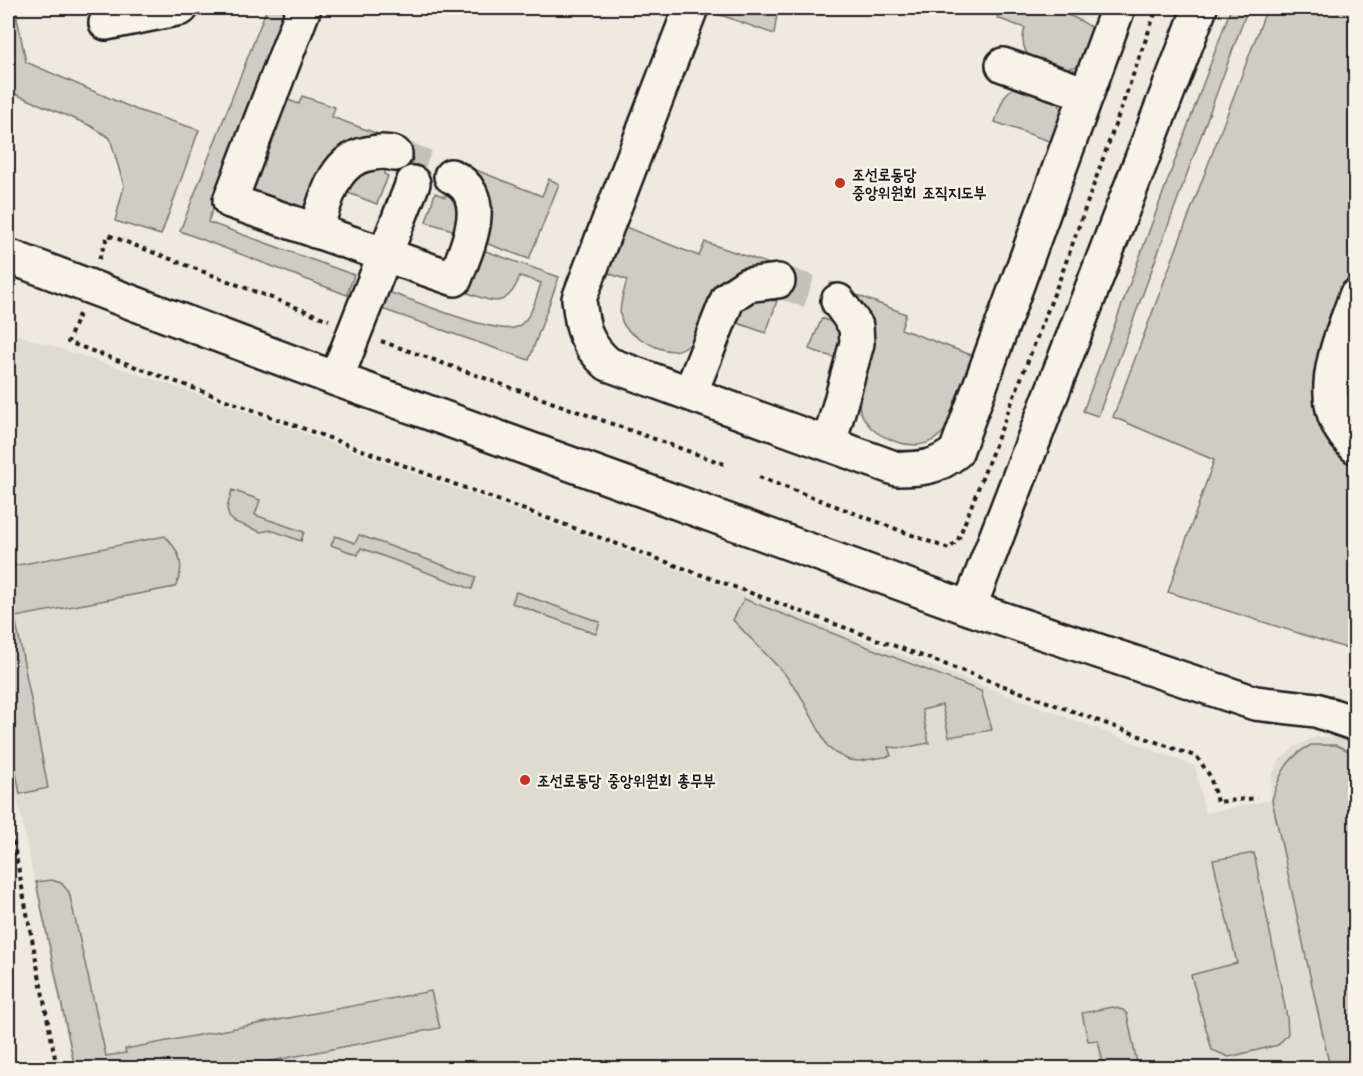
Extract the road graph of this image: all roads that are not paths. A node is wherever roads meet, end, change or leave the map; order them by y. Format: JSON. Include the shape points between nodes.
{"nodes":[{"id":1,"x":181,"y":8,"type":"edge"},
{"id":2,"x":304,"y":8,"type":"edge"},
{"id":3,"x":692,"y":8,"type":"edge"},
{"id":4,"x":1118,"y":8,"type":"edge"},
{"id":5,"x":1200,"y":8,"type":"edge"},
{"id":6,"x":106,"y":23,"type":"dead end"},
{"id":7,"x":1004,"y":65,"type":"dead end"},
{"id":8,"x":1087,"y":94,"type":"junction"},
{"id":9,"x":395,"y":154,"type":"tunnel mouth"},
{"id":10,"x":451,"y":176,"type":"tunnel mouth"},
{"id":11,"x":414,"y":183,"type":"dead end"},
{"id":12,"x":315,"y":231,"type":"junction"},
{"id":13,"x":385,"y":255,"type":"junction"},
{"id":14,"x":8,"y":256,"type":"edge"},
{"id":15,"x":778,"y":281,"type":"tunnel mouth"},
{"id":16,"x":1356,"y":296,"type":"edge"},
{"id":17,"x":838,"y":301,"type":"tunnel mouth"},
{"id":18,"x":336,"y":378,"type":"junction"},
{"id":19,"x":690,"y":394,"type":"junction"},
{"id":20,"x":829,"y":444,"type":"junction"},
{"id":21,"x":1356,"y":447,"type":"edge"},
{"id":22,"x":969,"y":608,"type":"junction"},
{"id":23,"x":1356,"y":724,"type":"edge"}],
"edges":[{"from":1,"to":6,"type":"street"},
{"from":2,"to":12,"type":"street","via":[[230,201]]},
{"from":3,"to":19,"type":"street","via":[[579,298],[581,323],[592,351],[608,364]]},
{"from":4,"to":8,"type":"street"},
{"from":5,"to":22,"type":"street"},
{"from":7,"to":8,"type":"street"},
{"from":8,"to":20,"type":"street","via":[[956,452],[925,470],[897,469]]},
{"from":9,"to":12,"type":"street","via":[[361,155],[343,165]]},
{"from":10,"to":13,"type":"street","via":[[468,192],[476,219],[455,279]]},
{"from":11,"to":13,"type":"street"},
{"from":12,"to":13,"type":"street"},
{"from":13,"to":18,"type":"street","via":[[362,334]]},
{"from":14,"to":18,"type":"street"},
{"from":15,"to":19,"type":"street","via":[[747,285],[728,298]]},
{"from":16,"to":21,"type":"street","via":[[1329,386],[1338,425]]},
{"from":17,"to":20,"type":"street","via":[[856,326],[857,343]]},
{"from":18,"to":22,"type":"street"},
{"from":19,"to":20,"type":"street"},
{"from":22,"to":23,"type":"street","via":[[1254,703],[1316,710]]}]}
